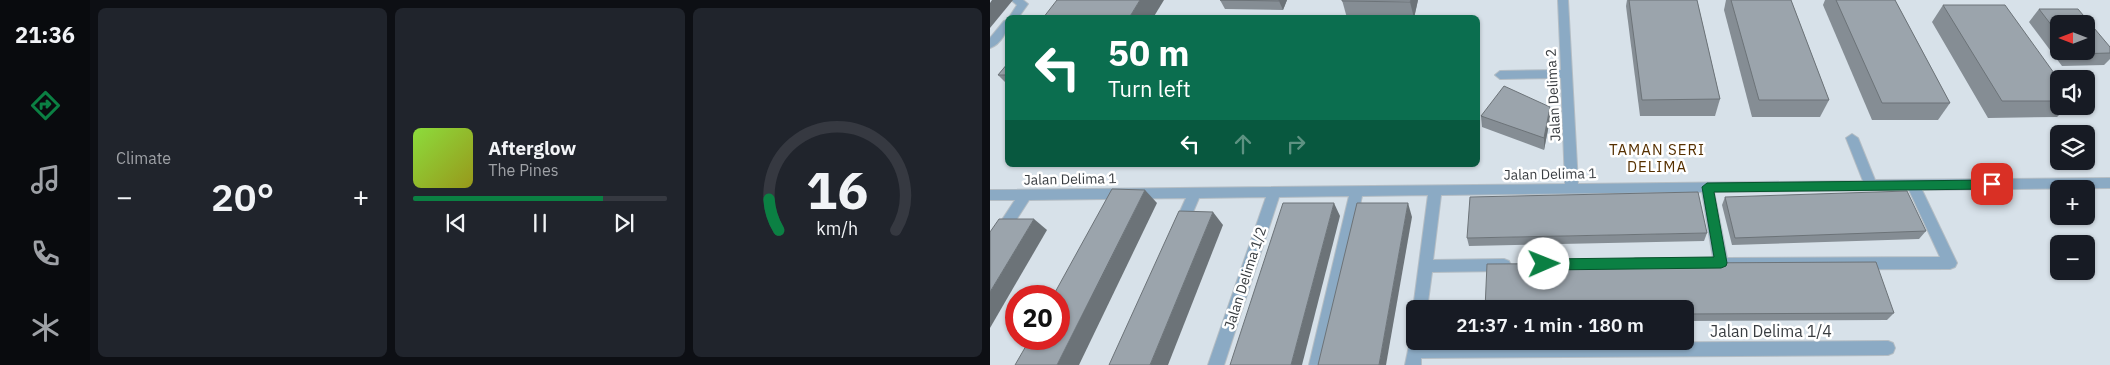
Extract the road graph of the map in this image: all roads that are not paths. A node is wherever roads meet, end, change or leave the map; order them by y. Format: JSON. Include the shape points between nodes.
{"nodes":[{"id":1,"x":1016,"y":0,"type":"edge"},
{"id":2,"x":1563,"y":0,"type":"edge"},
{"id":3,"x":1014,"y":15,"type":"edge"},
{"id":4,"x":1005,"y":26,"type":"edge"},
{"id":5,"x":990,"y":44,"type":"edge"},
{"id":6,"x":1566,"y":74,"type":"junction"},
{"id":7,"x":1500,"y":75,"type":"dead end"},
{"id":8,"x":1852,"y":138,"type":"dead end"},
{"id":9,"x":2110,"y":183,"type":"edge"},
{"id":10,"x":1871,"y":185,"type":"junction"},
{"id":11,"x":1913,"y":185,"type":"junction"},
{"id":12,"x":1707,"y":187,"type":"junction"},
{"id":13,"x":1572,"y":189,"type":"junction"},
{"id":14,"x":1436,"y":190,"type":"junction"},
{"id":15,"x":1357,"y":191,"type":"junction"},
{"id":16,"x":1195,"y":192,"type":"junction"},
{"id":17,"x":1274,"y":192,"type":"junction"},
{"id":18,"x":1026,"y":194,"type":"junction"},
{"id":19,"x":1110,"y":194,"type":"junction"},
{"id":20,"x":990,"y":195,"type":"edge"},
{"id":21,"x":1101,"y":211,"type":"edge"},
{"id":22,"x":1175,"y":238,"type":"edge"},
{"id":23,"x":990,"y":250,"type":"edge"},
{"id":24,"x":1721,"y":263,"type":"junction"},
{"id":25,"x":1623,"y":264,"type":"edge"},
{"id":26,"x":1514,"y":265,"type":"edge"},
{"id":27,"x":1426,"y":266,"type":"junction"},
{"id":28,"x":1421,"y":300,"type":"edge"},
{"id":29,"x":1888,"y":348,"type":"dead end"},
{"id":30,"x":1414,"y":352,"type":"edge"},
{"id":31,"x":1216,"y":365,"type":"edge"},
{"id":32,"x":1316,"y":365,"type":"edge"}],
"edges":[{"from":1,"to":3,"type":"street","via":[[1023,4]]},
{"from":2,"to":6,"type":"street","name":"Jalan Delima 2"},
{"from":4,"to":5,"type":"street"},
{"from":6,"to":7,"type":"street"},
{"from":6,"to":13,"type":"street","name":"Jalan Delima 2"},
{"from":8,"to":10,"type":"street"},
{"from":9,"to":11,"type":"street","name":"Jalan Delima 1"},
{"from":10,"to":11,"type":"street","name":"Jalan Delima 1"},
{"from":10,"to":12,"type":"street","name":"Jalan Delima 1"},
{"from":11,"to":24,"type":"street","via":[[1950,263]]},
{"from":12,"to":13,"type":"street","name":"Jalan Delima 1"},
{"from":12,"to":24,"type":"street"},
{"from":13,"to":14,"type":"street","name":"Jalan Delima 1"},
{"from":14,"to":15,"type":"street","name":"Jalan Delima 1"},
{"from":14,"to":27,"type":"street"},
{"from":15,"to":17,"type":"street","name":"Jalan Delima 1"},
{"from":15,"to":32,"type":"street"},
{"from":16,"to":17,"type":"street","name":"Jalan Delima 1"},
{"from":16,"to":19,"type":"street","name":"Jalan Delima 1"},
{"from":16,"to":22,"type":"street"},
{"from":17,"to":31,"type":"street","name":"Jalan Delima 1/2"},
{"from":18,"to":19,"type":"street","name":"Jalan Delima 1"},
{"from":18,"to":20,"type":"street","name":"Jalan Delima 1"},
{"from":18,"to":23,"type":"street"},
{"from":19,"to":21,"type":"street"},
{"from":24,"to":25,"type":"street"},
{"from":26,"to":27,"type":"street"},
{"from":27,"to":28,"type":"street"},
{"from":29,"to":30,"type":"street","name":"Jalan Delima 1/4"}]}
